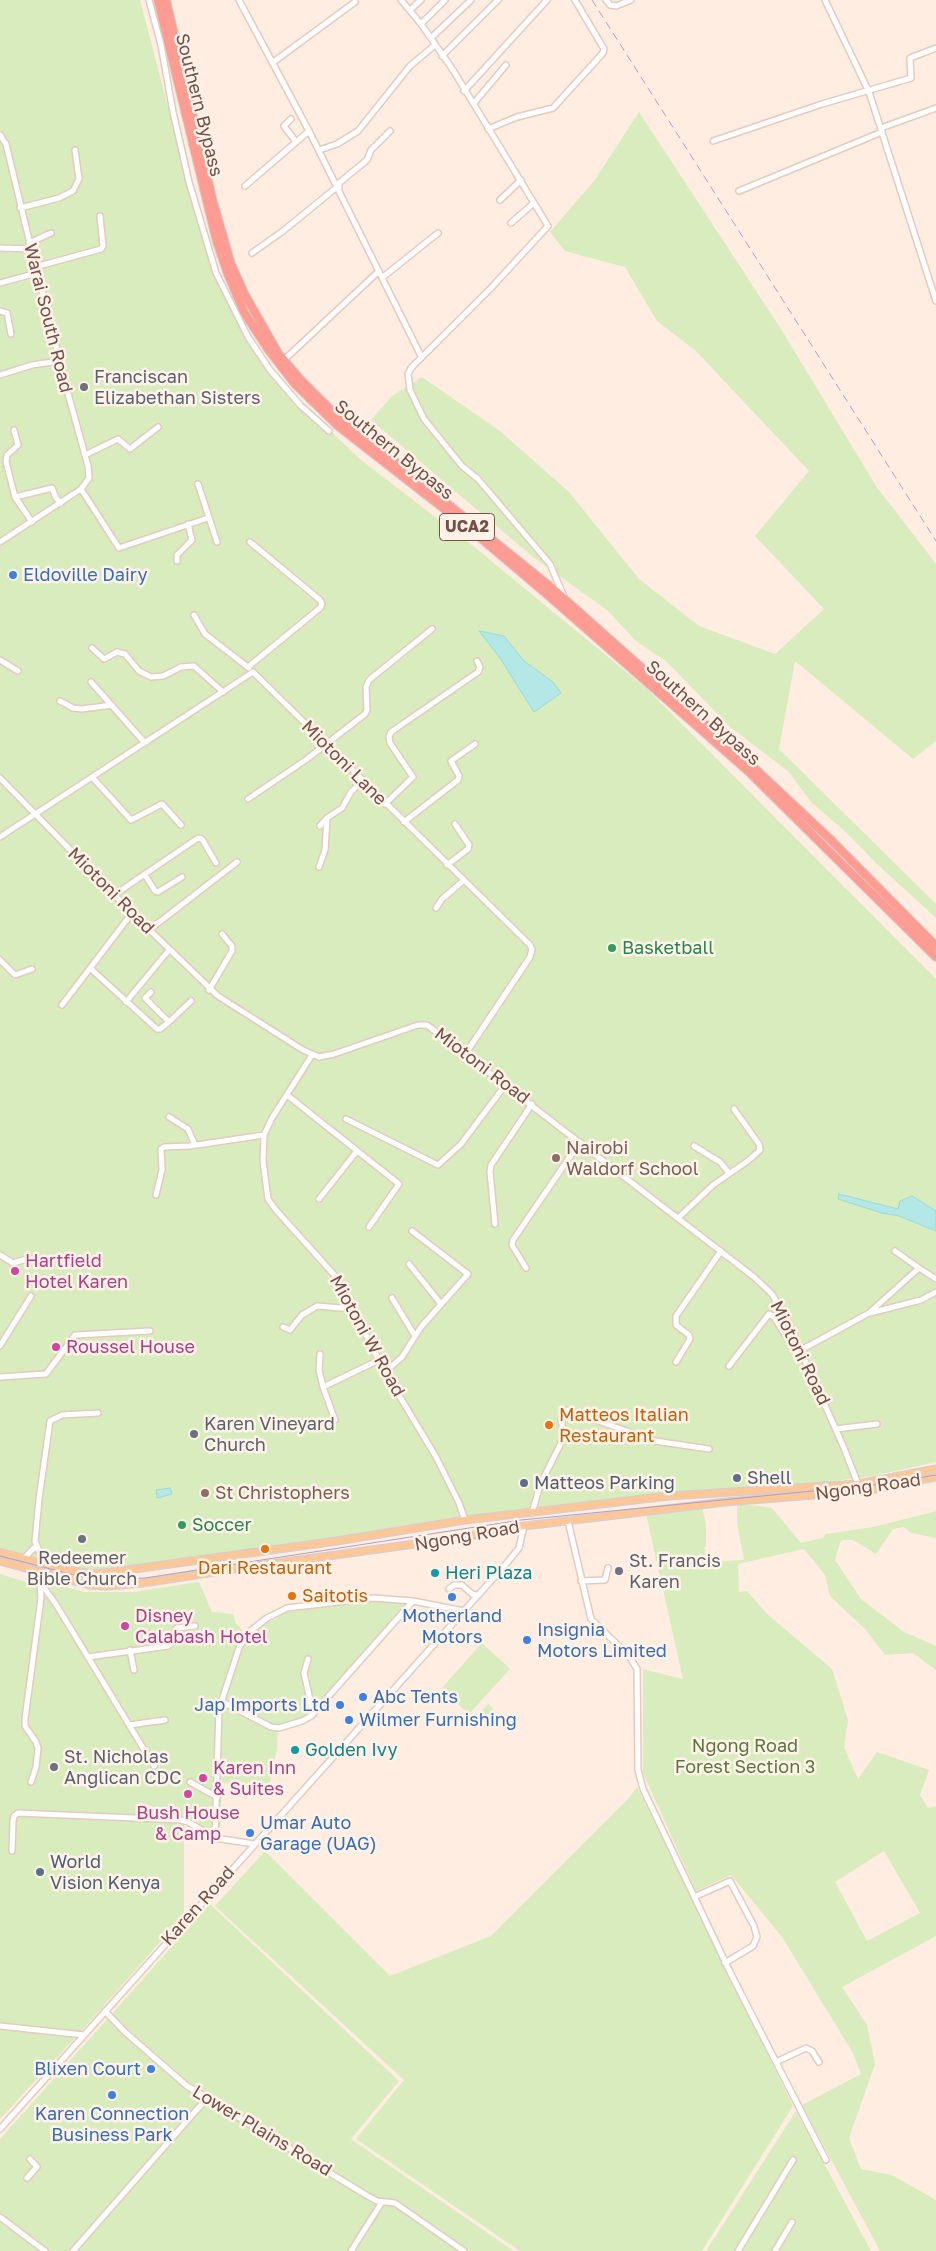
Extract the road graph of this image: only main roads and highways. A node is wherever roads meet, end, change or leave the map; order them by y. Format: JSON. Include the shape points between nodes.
{"nodes":[{"id":1,"x":158,"y":0,"type":"edge"},
{"id":2,"x":166,"y":0,"type":"edge"},
{"id":3,"x":936,"y":946,"type":"edge"},
{"id":4,"x":936,"y":957,"type":"edge"},
{"id":5,"x":936,"y":1469,"type":"edge"},
{"id":6,"x":936,"y":1477,"type":"edge"},
{"id":7,"x":637,"y":1500,"type":"junction"},
{"id":8,"x":640,"y":1511,"type":"junction"},
{"id":9,"x":0,"y":1552,"type":"edge"},
{"id":10,"x":0,"y":1561,"type":"edge"},
{"id":11,"x":185,"y":1562,"type":"junction"},
{"id":12,"x":153,"y":1567,"type":"junction"},
{"id":13,"x":190,"y":1576,"type":"junction"},
{"id":14,"x":157,"y":1580,"type":"junction"}],
"edges":[{"from":1,"to":4,"type":"highway","name":"Southern Bypass","number":"UCA2","via":[[228,274],[244,312],[295,384],[336,425],[469,528],[746,770]]},
{"from":2,"to":3,"type":"highway","name":"Southern Bypass","number":"UCA2","via":[[213,202],[231,264],[262,327],[284,360],[331,410],[565,600],[752,766]]},
{"from":5,"to":7,"type":"main road","name":"Ngong Road","via":[[858,1484]]},
{"from":6,"to":8,"type":"main road","name":"Ngong Road","via":[[865,1491]]},
{"from":7,"to":8,"type":"main road","via":[[642,1505]]},
{"from":7,"to":11,"type":"main road","name":"Ngong Road","via":[[464,1520]]},
{"from":8,"to":13,"type":"main road","name":"Ngong Road"},
{"from":9,"to":12,"type":"main road","name":"Ngong Road","via":[[94,1574]]},
{"from":10,"to":14,"type":"main road","name":"Ngong Road","via":[[89,1585]]},
{"from":11,"to":12,"type":"main road","name":"Ngong Road"},
{"from":11,"to":13,"type":"main road","via":[[182,1570]]},
{"from":12,"to":14,"type":"main road","via":[[159,1567],[164,1573]]},
{"from":13,"to":14,"type":"main road","name":"Ngong Road"}]}
